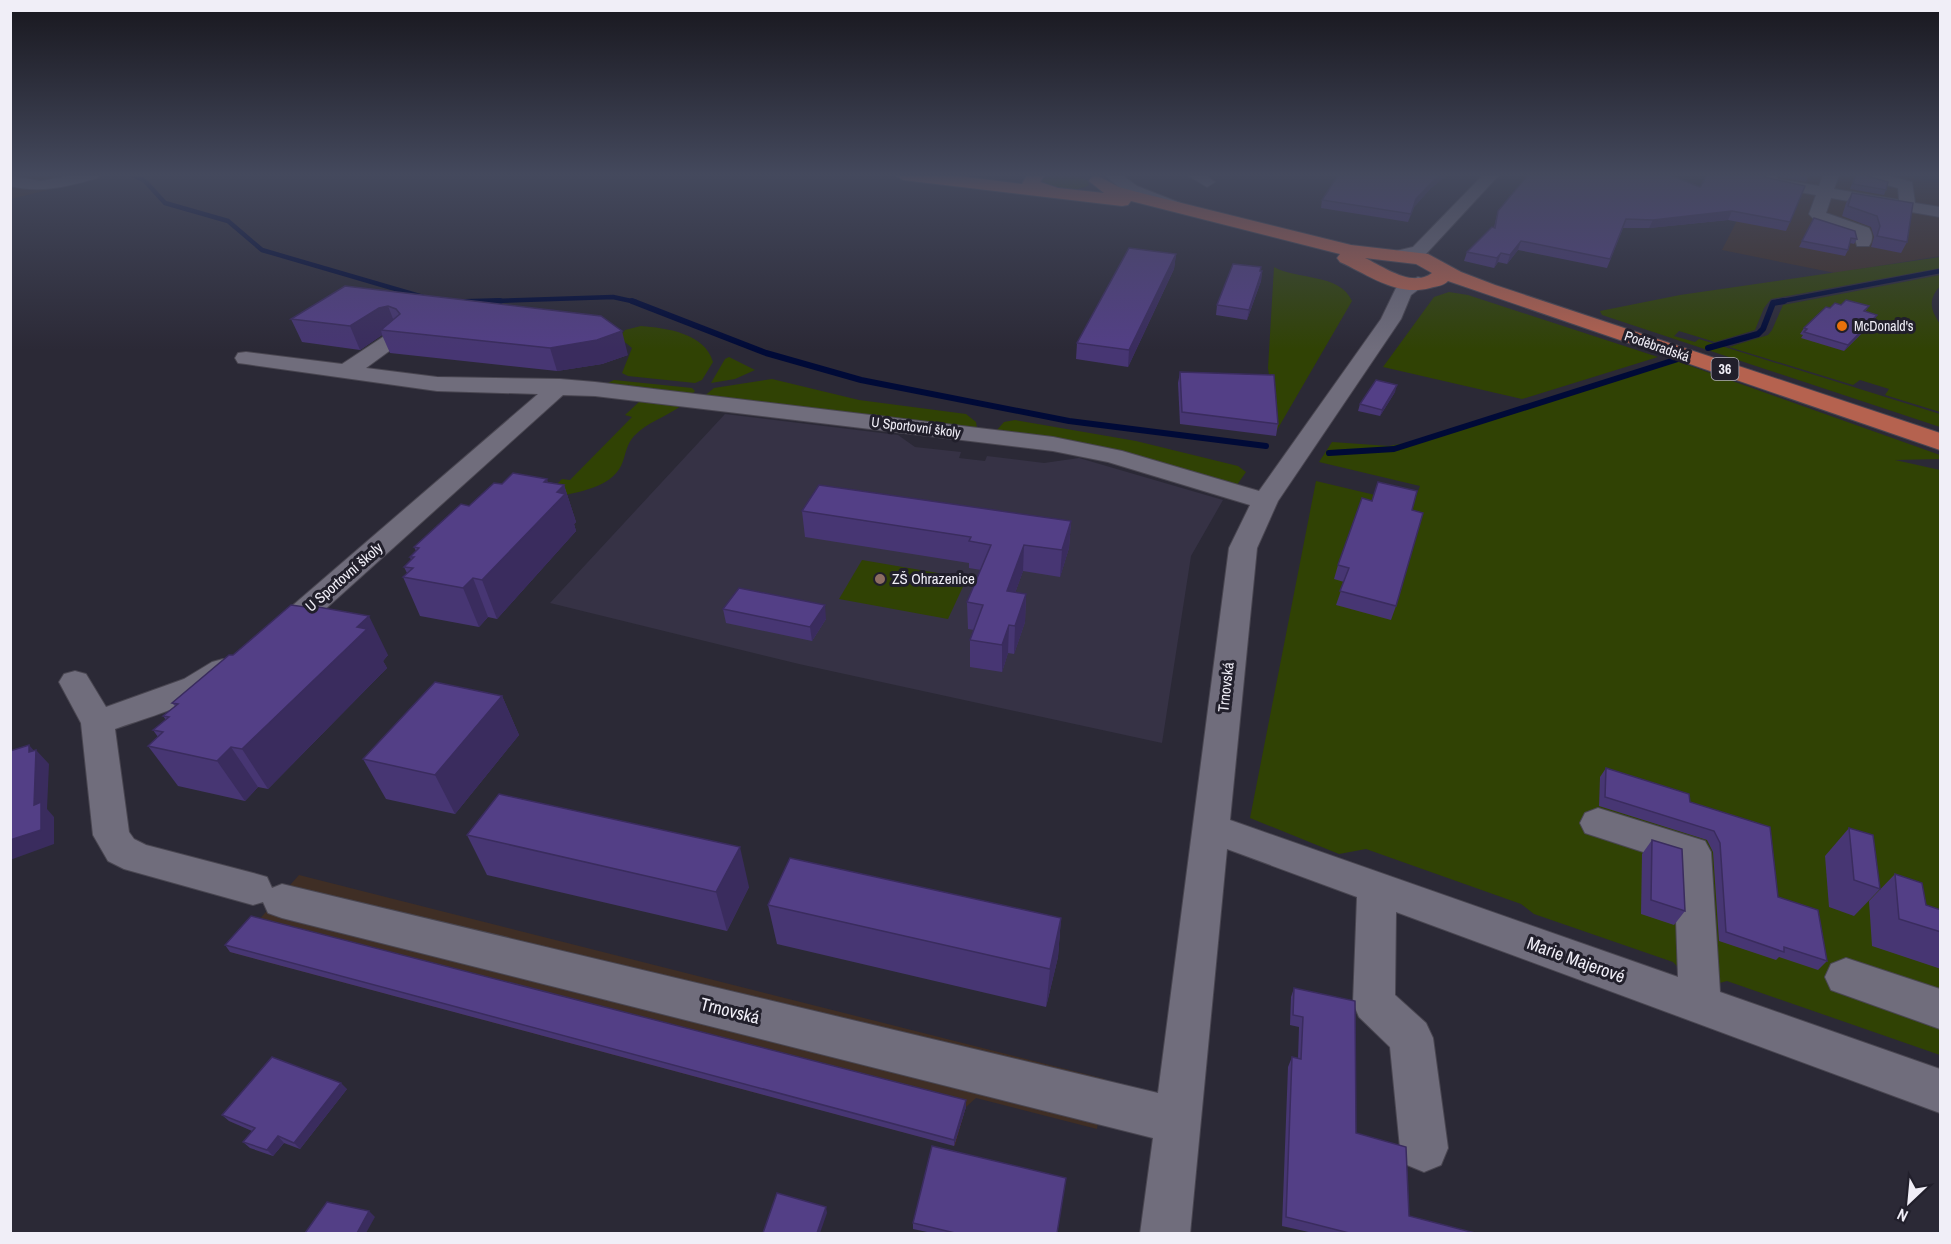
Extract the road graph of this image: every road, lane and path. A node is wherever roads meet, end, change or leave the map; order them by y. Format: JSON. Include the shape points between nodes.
{"nodes":[{"id":1,"x":1254,"y":233,"type":"edge"},
{"id":2,"x":1278,"y":233,"type":"edge"},
{"id":3,"x":1437,"y":233,"type":"edge"},
{"id":4,"x":1451,"y":233,"type":"edge"},
{"id":5,"x":1863,"y":233,"type":"edge"},
{"id":6,"x":1863,"y":242,"type":"dead end"},
{"id":7,"x":1386,"y":260,"type":"junction"},
{"id":8,"x":1431,"y":275,"type":"junction"},
{"id":9,"x":1389,"y":279,"type":"junction"},
{"id":10,"x":1401,"y":297,"type":"junction"},
{"id":11,"x":396,"y":337,"type":"edge"},
{"id":12,"x":246,"y":358,"type":"dead end"},
{"id":13,"x":345,"y":372,"type":"junction"},
{"id":14,"x":560,"y":386,"type":"junction"},
{"id":15,"x":1941,"y":442,"type":"edge"},
{"id":16,"x":1265,"y":501,"type":"junction"},
{"id":17,"x":75,"y":682,"type":"dead end"},
{"id":18,"x":98,"y":723,"type":"junction"},
{"id":19,"x":1598,"y":823,"type":"dead end"},
{"id":20,"x":1211,"y":828,"type":"junction"},
{"id":21,"x":1377,"y":888,"type":"junction"},
{"id":22,"x":1846,"y":976,"type":"dead end"},
{"id":23,"x":1700,"y":1005,"type":"junction"},
{"id":24,"x":1941,"y":1009,"type":"edge"},
{"id":25,"x":1941,"y":1091,"type":"edge"},
{"id":26,"x":1177,"y":1121,"type":"junction"},
{"id":27,"x":1424,"y":1148,"type":"dead end"},
{"id":28,"x":1166,"y":1233,"type":"edge"}],
"edges":[{"from":1,"to":7,"type":"main road","number":"36","via":[[1328,253]]},
{"from":2,"to":7,"type":"main road","number":"36"},
{"from":3,"to":7,"type":"street","via":[[1419,251]]},
{"from":4,"to":8,"type":"street","via":[[1434,256]]},
{"from":5,"to":6,"type":"street"},
{"from":7,"to":8,"type":"main road","number":"36","via":[[1421,258]]},
{"from":7,"to":9,"type":"main road","number":"36"},
{"from":8,"to":9,"type":"main road","number":"36"},
{"from":8,"to":10,"type":"street","name":"Trnovská","via":[[1408,288]]},
{"from":8,"to":15,"type":"main road","name":"Poděbradská","number":"36","via":[[1509,296]]},
{"from":9,"to":10,"type":"street"},
{"from":10,"to":16,"type":"street","name":"Trnovská","via":[[1392,319]]},
{"from":11,"to":13,"type":"street"},
{"from":12,"to":13,"type":"street","name":"U Sportovní školy"},
{"from":13,"to":14,"type":"street","name":"U Sportovní školy","via":[[437,384]]},
{"from":14,"to":16,"type":"street","name":"U Sportovní školy","via":[[1053,444],[1113,456]]},
{"from":14,"to":18,"type":"street","name":"U Sportovní školy","via":[[289,626],[195,687]]},
{"from":16,"to":20,"type":"street","name":"Trnovská","via":[[1239,564]]},
{"from":17,"to":18,"type":"street"},
{"from":18,"to":26,"type":"street","name":"Trnovská","via":[[111,835],[121,850],[137,858],[268,895]]},
{"from":19,"to":23,"type":"street","via":[[1692,852]]},
{"from":20,"to":21,"type":"street","name":"Marie Majerové"},
{"from":20,"to":26,"type":"street","name":"Trnovská"},
{"from":21,"to":23,"type":"street","name":"Marie Majerové"},
{"from":21,"to":27,"type":"street","via":[[1374,1003],[1411,1038]]},
{"from":22,"to":24,"type":"street"},
{"from":23,"to":25,"type":"street","name":"Marie Majerové"},
{"from":26,"to":28,"type":"street","name":"Trnovská"}]}
